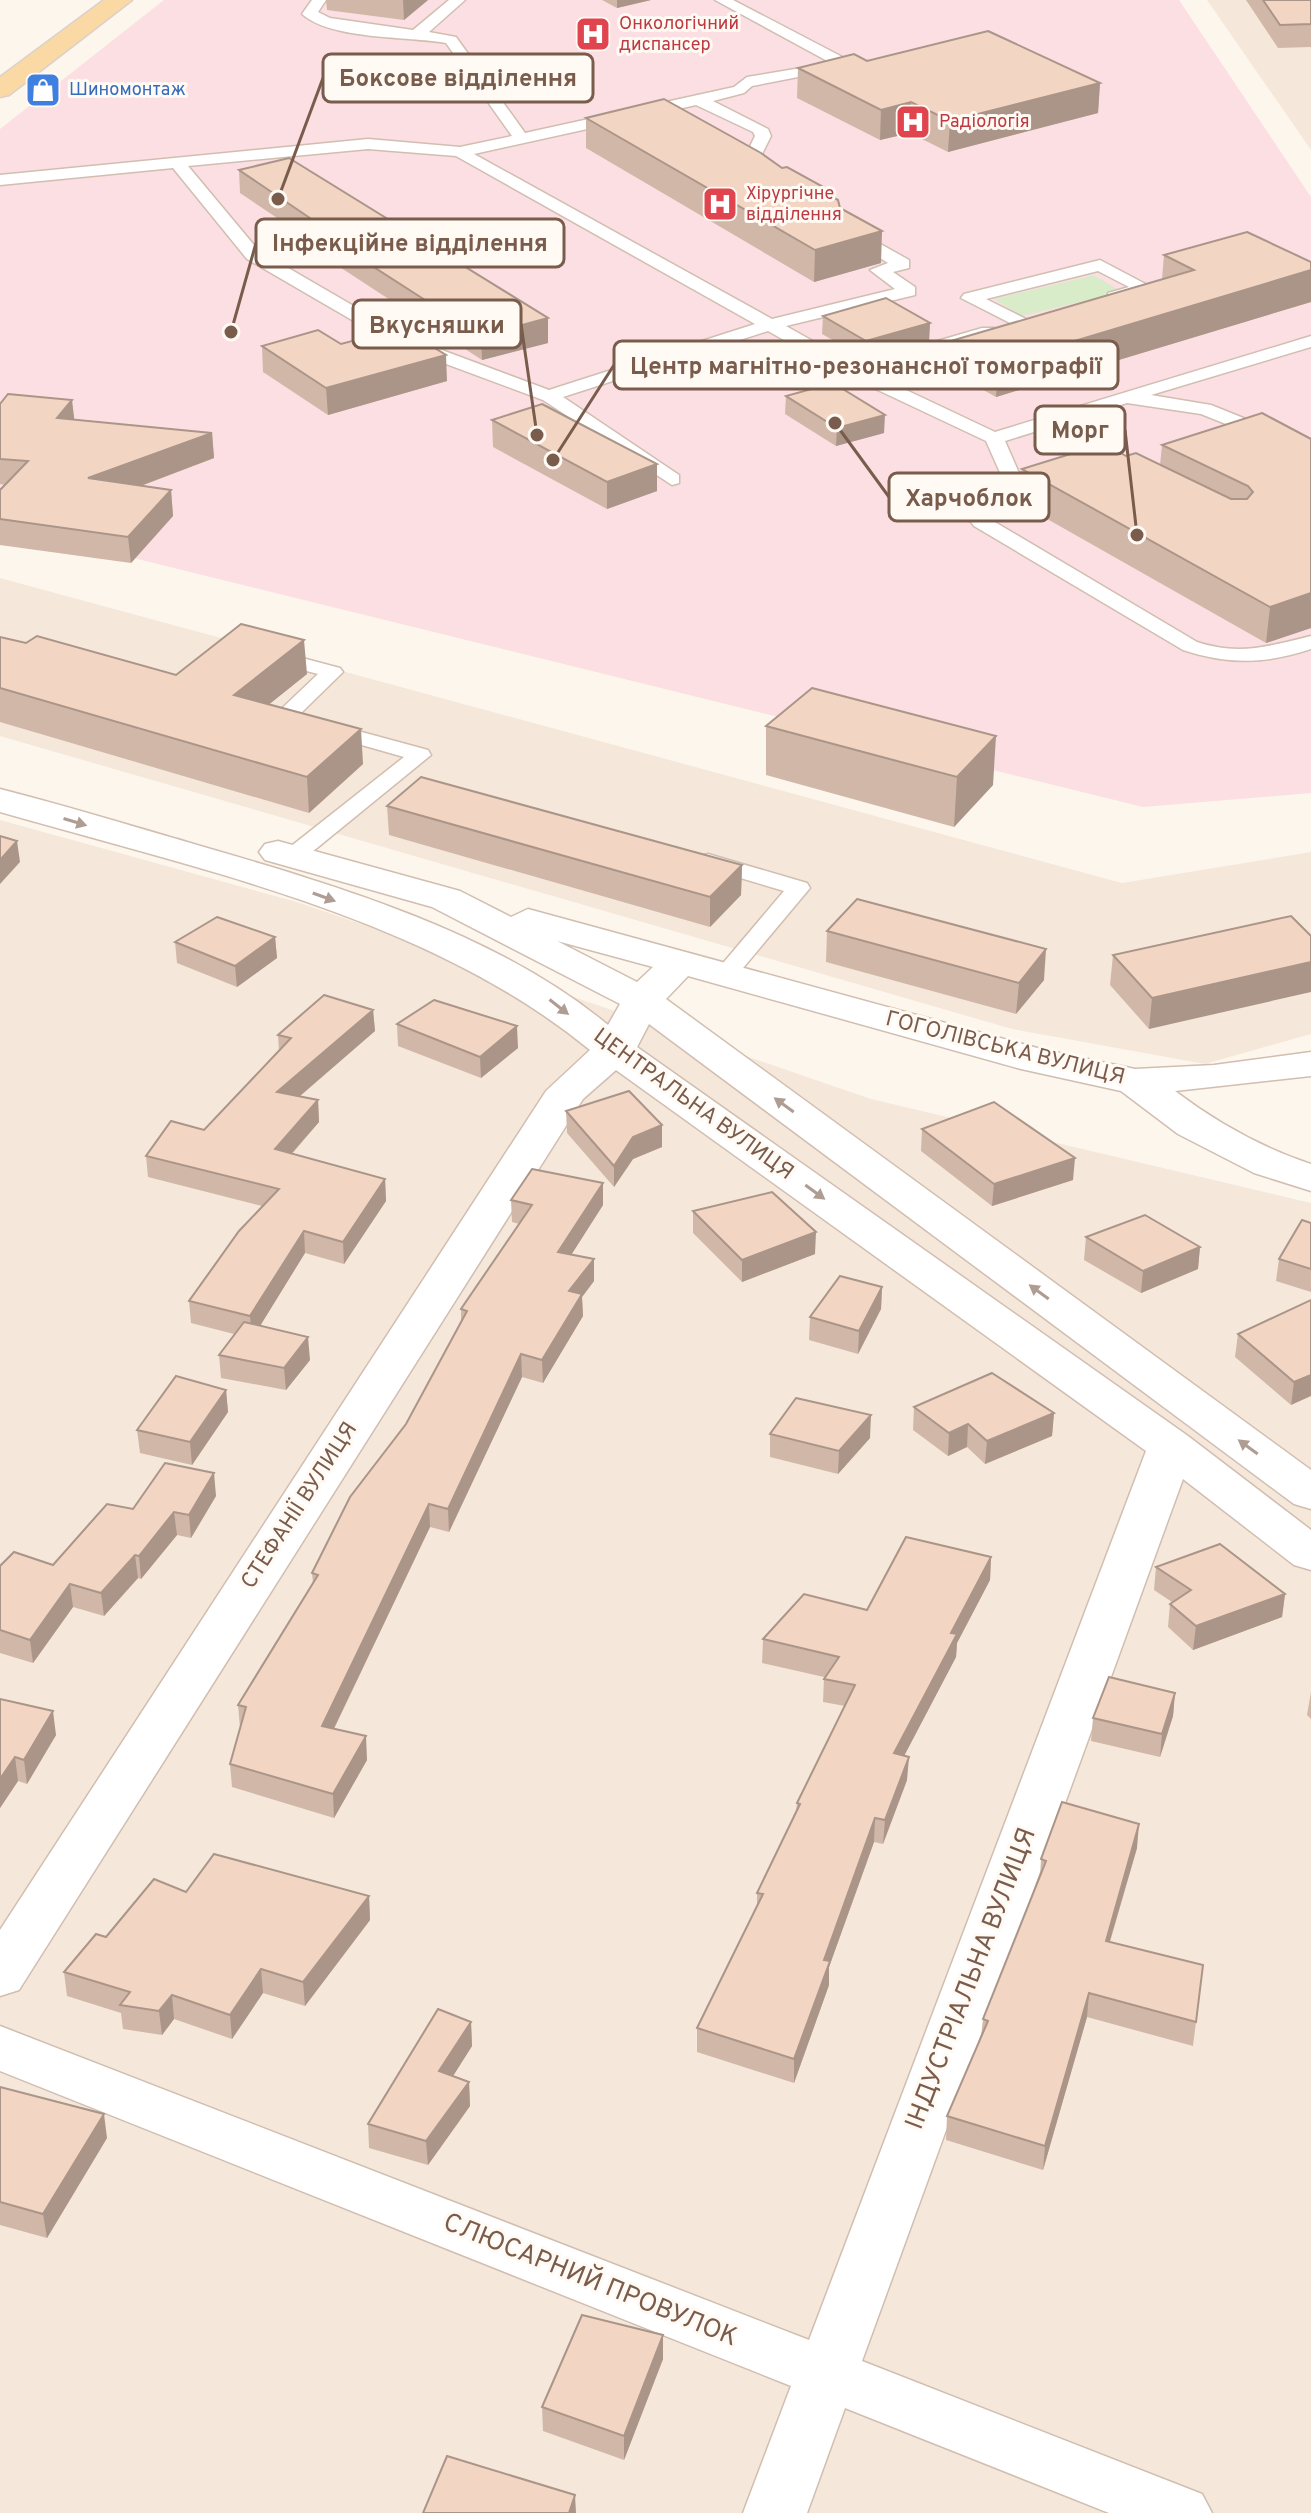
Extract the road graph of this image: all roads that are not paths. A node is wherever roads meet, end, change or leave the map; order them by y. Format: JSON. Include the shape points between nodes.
{"nodes":[{"id":1,"x":120,"y":0,"type":"edge"},
{"id":2,"x":319,"y":0,"type":"edge"},
{"id":3,"x":458,"y":0,"type":"edge"},
{"id":4,"x":722,"y":0,"type":"edge"},
{"id":5,"x":419,"y":32,"type":"junction"},
{"id":6,"x":0,"y":89,"type":"edge"},
{"id":7,"x":698,"y":100,"type":"junction"},
{"id":8,"x":521,"y":138,"type":"junction"},
{"id":9,"x":460,"y":152,"type":"junction"},
{"id":10,"x":178,"y":164,"type":"junction"},
{"id":11,"x":0,"y":180,"type":"edge"},
{"id":12,"x":774,"y":185,"type":"edge"},
{"id":13,"x":846,"y":233,"type":"edge"},
{"id":14,"x":1102,"y":300,"type":"edge"},
{"id":15,"x":770,"y":325,"type":"junction"},
{"id":16,"x":1311,"y":341,"type":"edge"},
{"id":17,"x":852,"y":371,"type":"junction"},
{"id":18,"x":549,"y":396,"type":"junction"},
{"id":19,"x":1126,"y":397,"type":"junction"},
{"id":20,"x":994,"y":438,"type":"junction"},
{"id":21,"x":1311,"y":452,"type":"edge"},
{"id":22,"x":1084,"y":471,"type":"edge"},
{"id":23,"x":1012,"y":478,"type":"junction"},
{"id":24,"x":672,"y":479,"type":"dead end"},
{"id":25,"x":1311,"y":642,"type":"edge"},
{"id":26,"x":256,"y":652,"type":"edge"},
{"id":27,"x":0,"y":768,"type":"edge"},
{"id":28,"x":401,"y":771,"type":"junction"},
{"id":29,"x":432,"y":780,"type":"edge"},
{"id":30,"x":0,"y":800,"type":"edge"},
{"id":31,"x":293,"y":856,"type":"junction"},
{"id":32,"x":692,"y":856,"type":"edge"},
{"id":33,"x":446,"y":899,"type":"junction"},
{"id":34,"x":680,"y":962,"type":"junction"},
{"id":35,"x":725,"y":975,"type":"junction"},
{"id":36,"x":642,"y":1000,"type":"junction"},
{"id":37,"x":615,"y":1050,"type":"junction"},
{"id":38,"x":1311,"y":1064,"type":"edge"},
{"id":39,"x":1135,"y":1081,"type":"junction"},
{"id":40,"x":1311,"y":1178,"type":"edge"},
{"id":41,"x":1171,"y":1447,"type":"junction"},
{"id":42,"x":1311,"y":1493,"type":"edge"},
{"id":43,"x":1311,"y":1554,"type":"edge"},
{"id":44,"x":0,"y":1975,"type":"edge"},
{"id":45,"x":0,"y":2048,"type":"edge"},
{"id":46,"x":824,"y":2374,"type":"junction"},
{"id":47,"x":775,"y":2513,"type":"edge"},
{"id":48,"x":1180,"y":2513,"type":"edge"}],
"edges":[{"from":1,"to":6,"type":"main road"},
{"from":2,"to":5,"type":"lane","via":[[309,14],[329,24]]},
{"from":3,"to":5,"type":"lane"},
{"from":4,"to":7,"type":"lane","via":[[851,64],[747,82],[739,90]]},
{"from":5,"to":8,"type":"lane","via":[[451,40]]},
{"from":7,"to":8,"type":"lane"},
{"from":7,"to":12,"type":"lane","via":[[760,129],[763,136],[749,165]]},
{"from":8,"to":9,"type":"lane"},
{"from":9,"to":10,"type":"lane","via":[[368,144]]},
{"from":9,"to":15,"type":"lane"},
{"from":10,"to":11,"type":"lane"},
{"from":10,"to":18,"type":"lane","via":[[253,255],[401,341]]},
{"from":13,"to":15,"type":"lane","via":[[903,264],[879,270],[909,291]]},
{"from":14,"to":17,"type":"lane","via":[[1144,288],[1100,265],[970,298],[1027,321]]},
{"from":15,"to":17,"type":"lane"},
{"from":15,"to":18,"type":"lane"},
{"from":16,"to":19,"type":"lane"},
{"from":17,"to":20,"type":"lane"},
{"from":18,"to":24,"type":"lane"},
{"from":19,"to":20,"type":"lane"},
{"from":19,"to":21,"type":"lane","via":[[1205,409]]},
{"from":20,"to":23,"type":"lane"},
{"from":22,"to":23,"type":"lane"},
{"from":23,"to":25,"type":"lane","via":[[973,499],[972,510],[981,522],[1190,646],[1212,655],[1252,659]]},
{"from":26,"to":28,"type":"lane","via":[[333,672],[284,717],[420,755]]},
{"from":27,"to":31,"type":"street"},
{"from":28,"to":29,"type":"lane"},
{"from":28,"to":31,"type":"lane"},
{"from":30,"to":37,"type":"street","name":"ЦЕНТРАЛЬНА ВУЛИЦЯ","one_way":true,"via":[[334,901],[544,995]]},
{"from":31,"to":33,"type":"street"},
{"from":32,"to":35,"type":"lane","via":[[799,888]]},
{"from":33,"to":34,"type":"street","name":"ГОГОЛІВСЬКА ВУЛИЦЯ"},
{"from":33,"to":36,"type":"street"},
{"from":34,"to":35,"type":"street","name":"ГОГОЛІВСЬКА ВУЛИЦЯ"},
{"from":34,"to":36,"type":"street"},
{"from":35,"to":39,"type":"street","name":"ГОГОЛІВСЬКА ВУЛИЦЯ","via":[[1035,1060]]},
{"from":36,"to":37,"type":"street"},
{"from":42,"to":36,"type":"street","one_way":true},
{"from":37,"to":41,"type":"street","name":"ЦЕНТРАЛЬНА ВУЛИЦЯ","one_way":true},
{"from":37,"to":44,"type":"street","name":"СТЕФАНІЇ ВУЛИЦЯ","via":[[567,1091]]},
{"from":38,"to":39,"type":"street"},
{"from":39,"to":40,"type":"street","name":"ГОГОЛІВСЬКА ВУЛИЦЯ","via":[[1193,1125],[1269,1164]]},
{"from":41,"to":43,"type":"street","name":"ЦЕНТРАЛЬНА ВУЛИЦЯ"},
{"from":41,"to":46,"type":"street","name":"ІНДУСТРІАЛЬНА ВУЛИЦЯ"},
{"from":45,"to":46,"type":"street","name":"СЛЮСАРНИЙ ПРОВУЛОК"},
{"from":46,"to":47,"type":"street","name":"ІНДУСТРІАЛЬНА ВУЛИЦЯ"},
{"from":46,"to":48,"type":"street","name":"СЛЮСАРНИЙ ПРОВУЛОК"}]}
